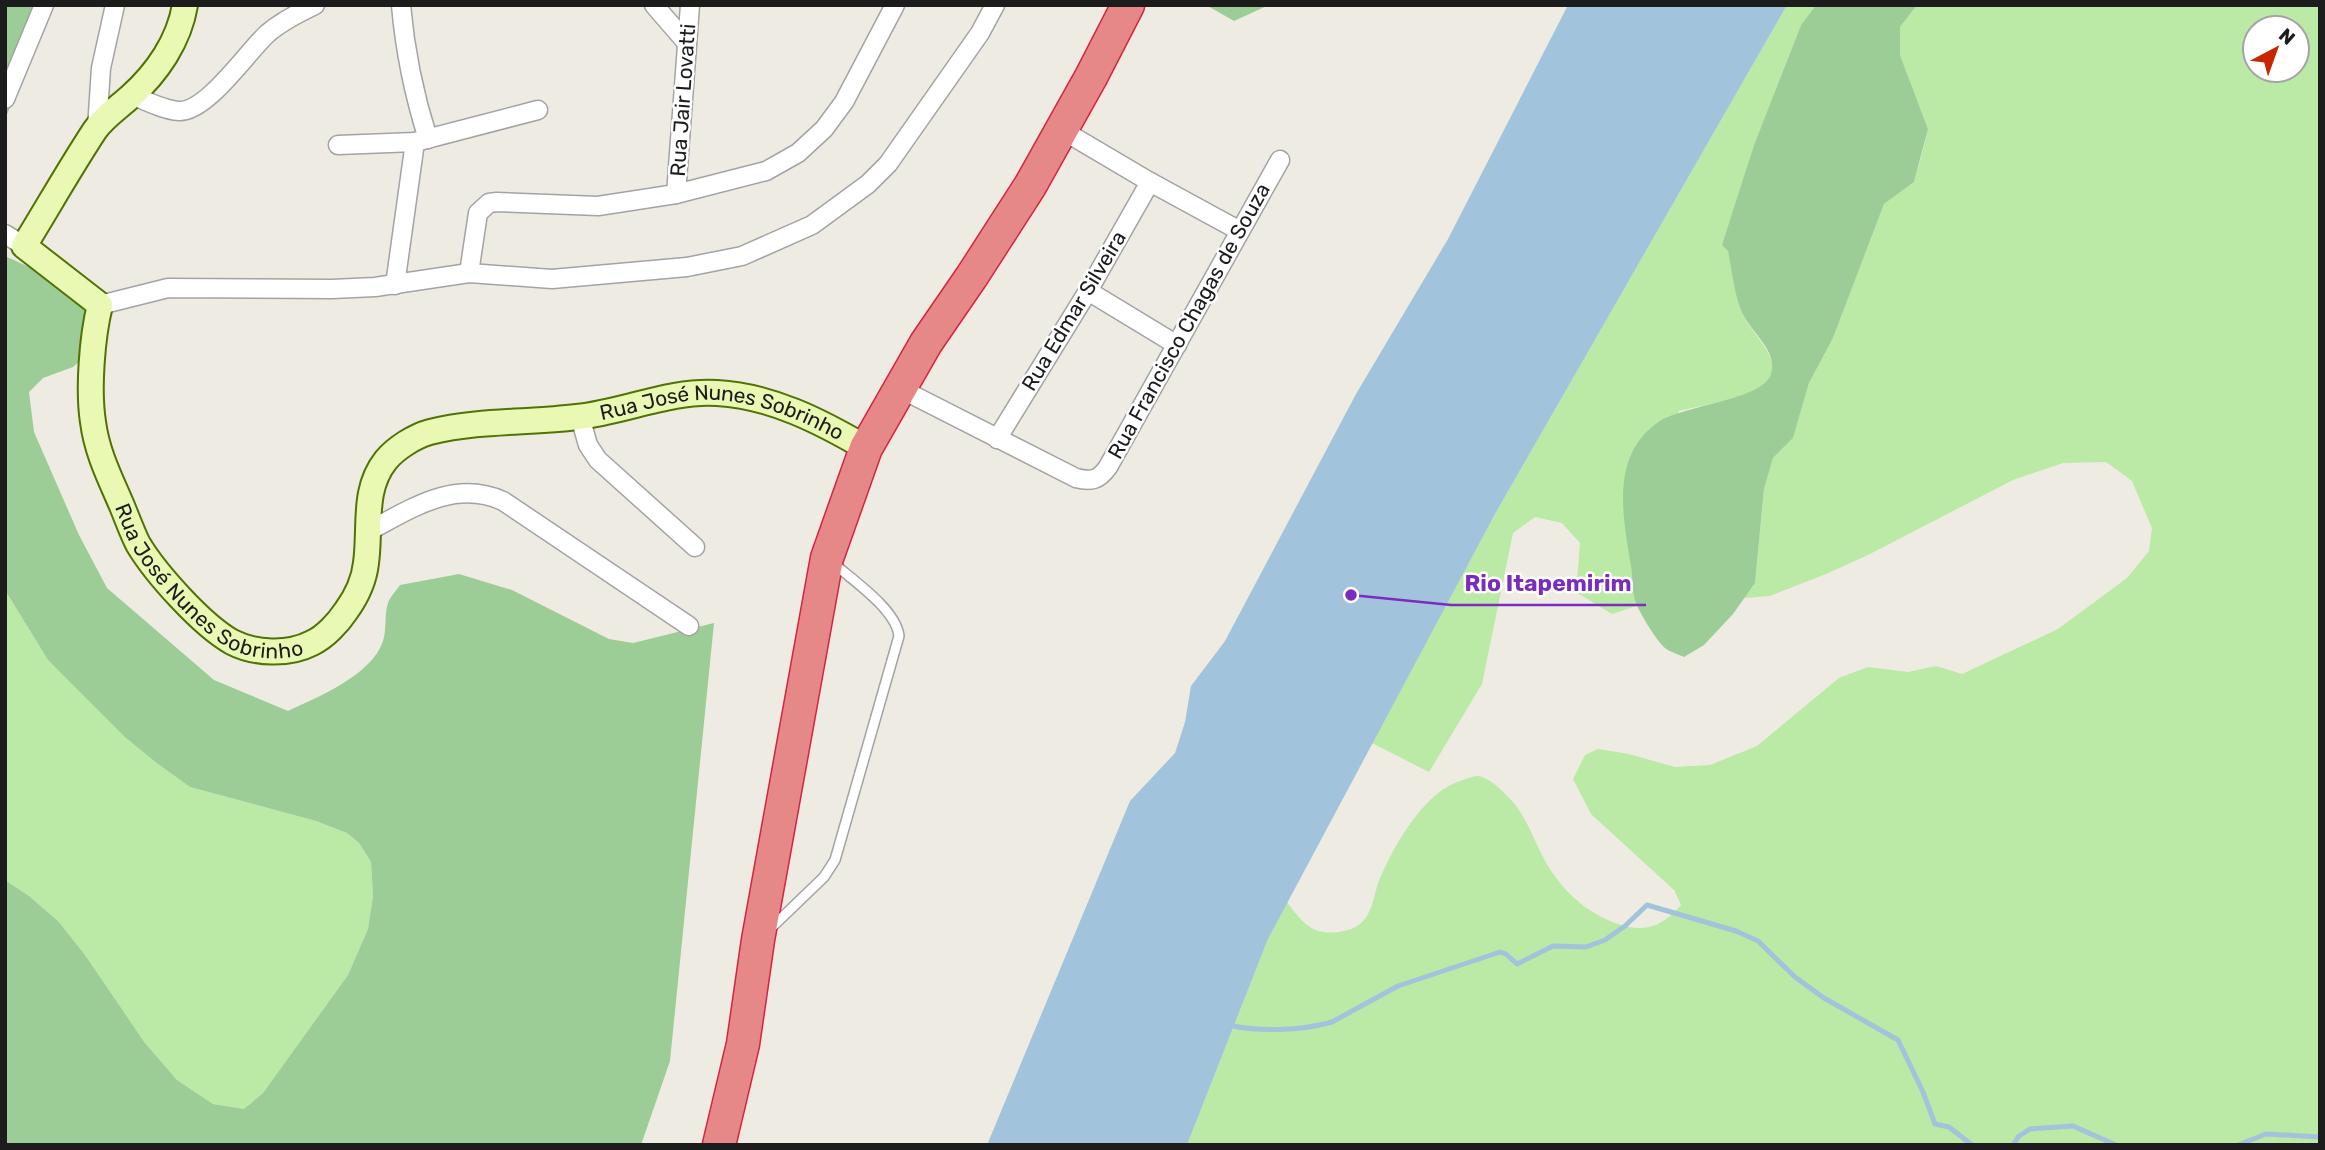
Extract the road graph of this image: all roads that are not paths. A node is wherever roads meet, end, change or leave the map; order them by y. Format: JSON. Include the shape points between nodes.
{"nodes":[{"id":1,"x":44,"y":5,"type":"edge"},
{"id":2,"x":115,"y":5,"type":"edge"},
{"id":3,"x":185,"y":5,"type":"edge"},
{"id":4,"x":315,"y":5,"type":"edge"},
{"id":5,"x":401,"y":5,"type":"edge"},
{"id":6,"x":654,"y":5,"type":"edge"},
{"id":7,"x":690,"y":5,"type":"edge"},
{"id":8,"x":895,"y":5,"type":"edge"},
{"id":9,"x":995,"y":5,"type":"edge"},
{"id":10,"x":1128,"y":5,"type":"edge"},
{"id":11,"x":686,"y":42,"type":"junction"},
{"id":12,"x":132,"y":95,"type":"junction"},
{"id":13,"x":5,"y":99,"type":"edge"},
{"id":14,"x":538,"y":110,"type":"dead end"},
{"id":15,"x":97,"y":128,"type":"junction"},
{"id":16,"x":1062,"y":130,"type":"junction"},
{"id":17,"x":422,"y":141,"type":"junction"},
{"id":18,"x":338,"y":145,"type":"dead end"},
{"id":19,"x":1280,"y":160,"type":"dead end"},
{"id":20,"x":1150,"y":182,"type":"junction"},
{"id":21,"x":676,"y":194,"type":"junction"},
{"id":22,"x":1240,"y":231,"type":"junction"},
{"id":23,"x":15,"y":240,"type":"edge"},
{"id":24,"x":469,"y":273,"type":"junction"},
{"id":25,"x":395,"y":285,"type":"junction"},
{"id":26,"x":1088,"y":290,"type":"junction"},
{"id":27,"x":100,"y":305,"type":"junction"},
{"id":28,"x":1177,"y":345,"type":"junction"},
{"id":29,"x":899,"y":388,"type":"junction"},
{"id":30,"x":580,"y":417,"type":"junction"},
{"id":31,"x":997,"y":439,"type":"junction"},
{"id":32,"x":866,"y":448,"type":"junction"},
{"id":33,"x":369,"y":531,"type":"junction"},
{"id":34,"x":695,"y":547,"type":"dead end"},
{"id":35,"x":827,"y":558,"type":"junction"},
{"id":36,"x":689,"y":626,"type":"dead end"},
{"id":37,"x":758,"y":940,"type":"junction"},
{"id":38,"x":719,"y":1145,"type":"edge"}],
"edges":[{"from":1,"to":13,"type":"street"},
{"from":2,"to":15,"type":"street","via":[[101,68]]},
{"from":3,"to":12,"type":"street","via":[[170,49]]},
{"from":4,"to":12,"type":"street","via":[[270,31],[210,97],[193,108],[180,111]]},
{"from":5,"to":17,"type":"street"},
{"from":6,"to":11,"type":"street"},
{"from":7,"to":11,"type":"street","name":"Rua Jair Lovatti"},
{"from":8,"to":21,"type":"street","via":[[844,102],[798,153],[766,171]]},
{"from":9,"to":24,"type":"street","via":[[888,164],[860,191],[812,225],[742,256],[687,267],[552,279]]},
{"from":10,"to":16,"type":"highway"},
{"from":11,"to":21,"type":"street","name":"Rua Jair Lovatti"},
{"from":12,"to":15,"type":"street"},
{"from":14,"to":17,"type":"street"},
{"from":15,"to":23,"type":"street"},
{"from":16,"to":20,"type":"street"},
{"from":16,"to":29,"type":"highway"},
{"from":17,"to":18,"type":"street"},
{"from":17,"to":25,"type":"street"},
{"from":19,"to":22,"type":"street","name":"Rua Francisco Chagas de Souza"},
{"from":20,"to":22,"type":"street"},
{"from":20,"to":26,"type":"street","name":"Rua Edmar Silveira"},
{"from":21,"to":24,"type":"street","via":[[598,206],[489,204],[478,213]]},
{"from":22,"to":28,"type":"street","name":"Rua Francisco Chagas de Souza"},
{"from":23,"to":27,"type":"street"},
{"from":24,"to":25,"type":"street"},
{"from":25,"to":27,"type":"street","via":[[168,288]]},
{"from":26,"to":28,"type":"street"},
{"from":26,"to":31,"type":"street","name":"Rua Edmar Silveira"},
{"from":27,"to":33,"type":"street","name":"Rua José Nunes Sobrinho","via":[[94,328],[93,421],[103,466],[138,543],[166,584],[204,620],[232,642],[260,651],[289,651],[313,643],[340,622],[358,594]]},
{"from":28,"to":31,"type":"street","name":"Rua Francisco Chagas de Souza","via":[[1108,467],[1095,480],[1076,478]]},
{"from":29,"to":31,"type":"street"},
{"from":29,"to":32,"type":"highway"},
{"from":30,"to":32,"type":"street","name":"Rua José Nunes Sobrinho","via":[[716,393],[793,410]]},
{"from":30,"to":33,"type":"street","name":"Rua José Nunes Sobrinho","via":[[428,432],[387,458],[374,478]]},
{"from":30,"to":34,"type":"street","via":[[598,460]]},
{"from":32,"to":35,"type":"highway"},
{"from":33,"to":36,"type":"street","via":[[449,494],[486,493]]},
{"from":35,"to":37,"type":"highway"},
{"from":35,"to":37,"type":"lane","via":[[887,611],[899,636],[835,860],[824,877]]},
{"from":37,"to":38,"type":"highway","via":[[743,1044]]}]}
